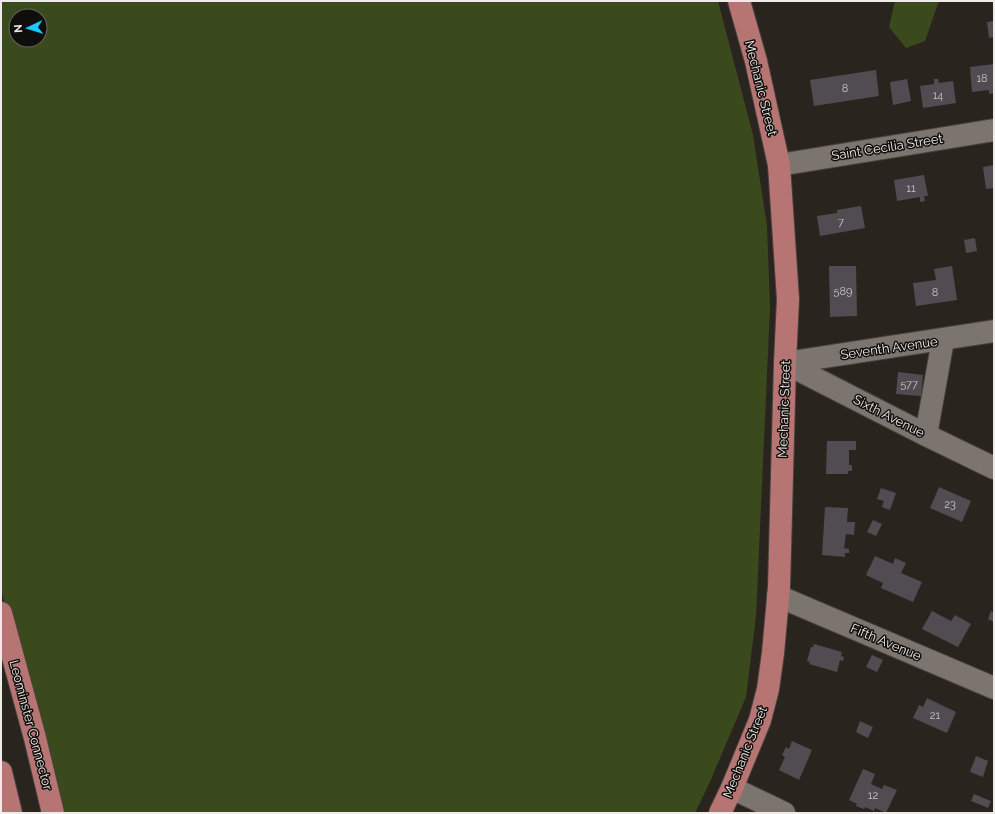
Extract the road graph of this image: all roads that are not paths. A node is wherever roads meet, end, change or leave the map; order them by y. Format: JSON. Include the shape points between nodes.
{"nodes":[{"id":1,"x":739,"y":1,"type":"edge"},
{"id":2,"x":994,"y":130,"type":"edge"},
{"id":3,"x":779,"y":165,"type":"junction"},
{"id":4,"x":994,"y":332,"type":"edge"},
{"id":5,"x":943,"y":340,"type":"junction"},
{"id":6,"x":785,"y":363,"type":"junction"},
{"id":7,"x":926,"y":435,"type":"junction"},
{"id":8,"x":994,"y":468,"type":"edge"},
{"id":9,"x":778,"y":596,"type":"junction"},
{"id":10,"x":1,"y":613,"type":"edge"},
{"id":11,"x":994,"y":688,"type":"edge"},
{"id":12,"x":1,"y":772,"type":"edge"},
{"id":13,"x":732,"y":788,"type":"junction"},
{"id":14,"x":12,"y":813,"type":"edge"},
{"id":15,"x":53,"y":813,"type":"edge"},
{"id":16,"x":720,"y":813,"type":"edge"},
{"id":17,"x":784,"y":813,"type":"edge"}],
"edges":[{"from":1,"to":3,"type":"main road","name":"Mechanic Street","via":[[756,61]]},
{"from":2,"to":3,"type":"street","name":"Saint Cecilia Street"},
{"from":3,"to":6,"type":"main road","name":"Mechanic Street","via":[[788,299]]},
{"from":4,"to":5,"type":"street","name":"Seventh Avenue"},
{"from":5,"to":6,"type":"street","name":"Seventh Avenue"},
{"from":5,"to":7,"type":"street"},
{"from":6,"to":7,"type":"street","name":"Sixth Avenue"},
{"from":6,"to":9,"type":"main road","name":"Mechanic Street"},
{"from":7,"to":8,"type":"street","name":"Sixth Avenue"},
{"from":9,"to":11,"type":"street","name":"Fifth Avenue"},
{"from":9,"to":13,"type":"main road","name":"Mechanic Street","via":[[768,689],[760,720]]},
{"from":10,"to":15,"type":"main road","name":"Leominster Connector"},
{"from":12,"to":14,"type":"main road"},
{"from":13,"to":16,"type":"main road","name":"Mechanic Street"},
{"from":13,"to":17,"type":"street"}]}
